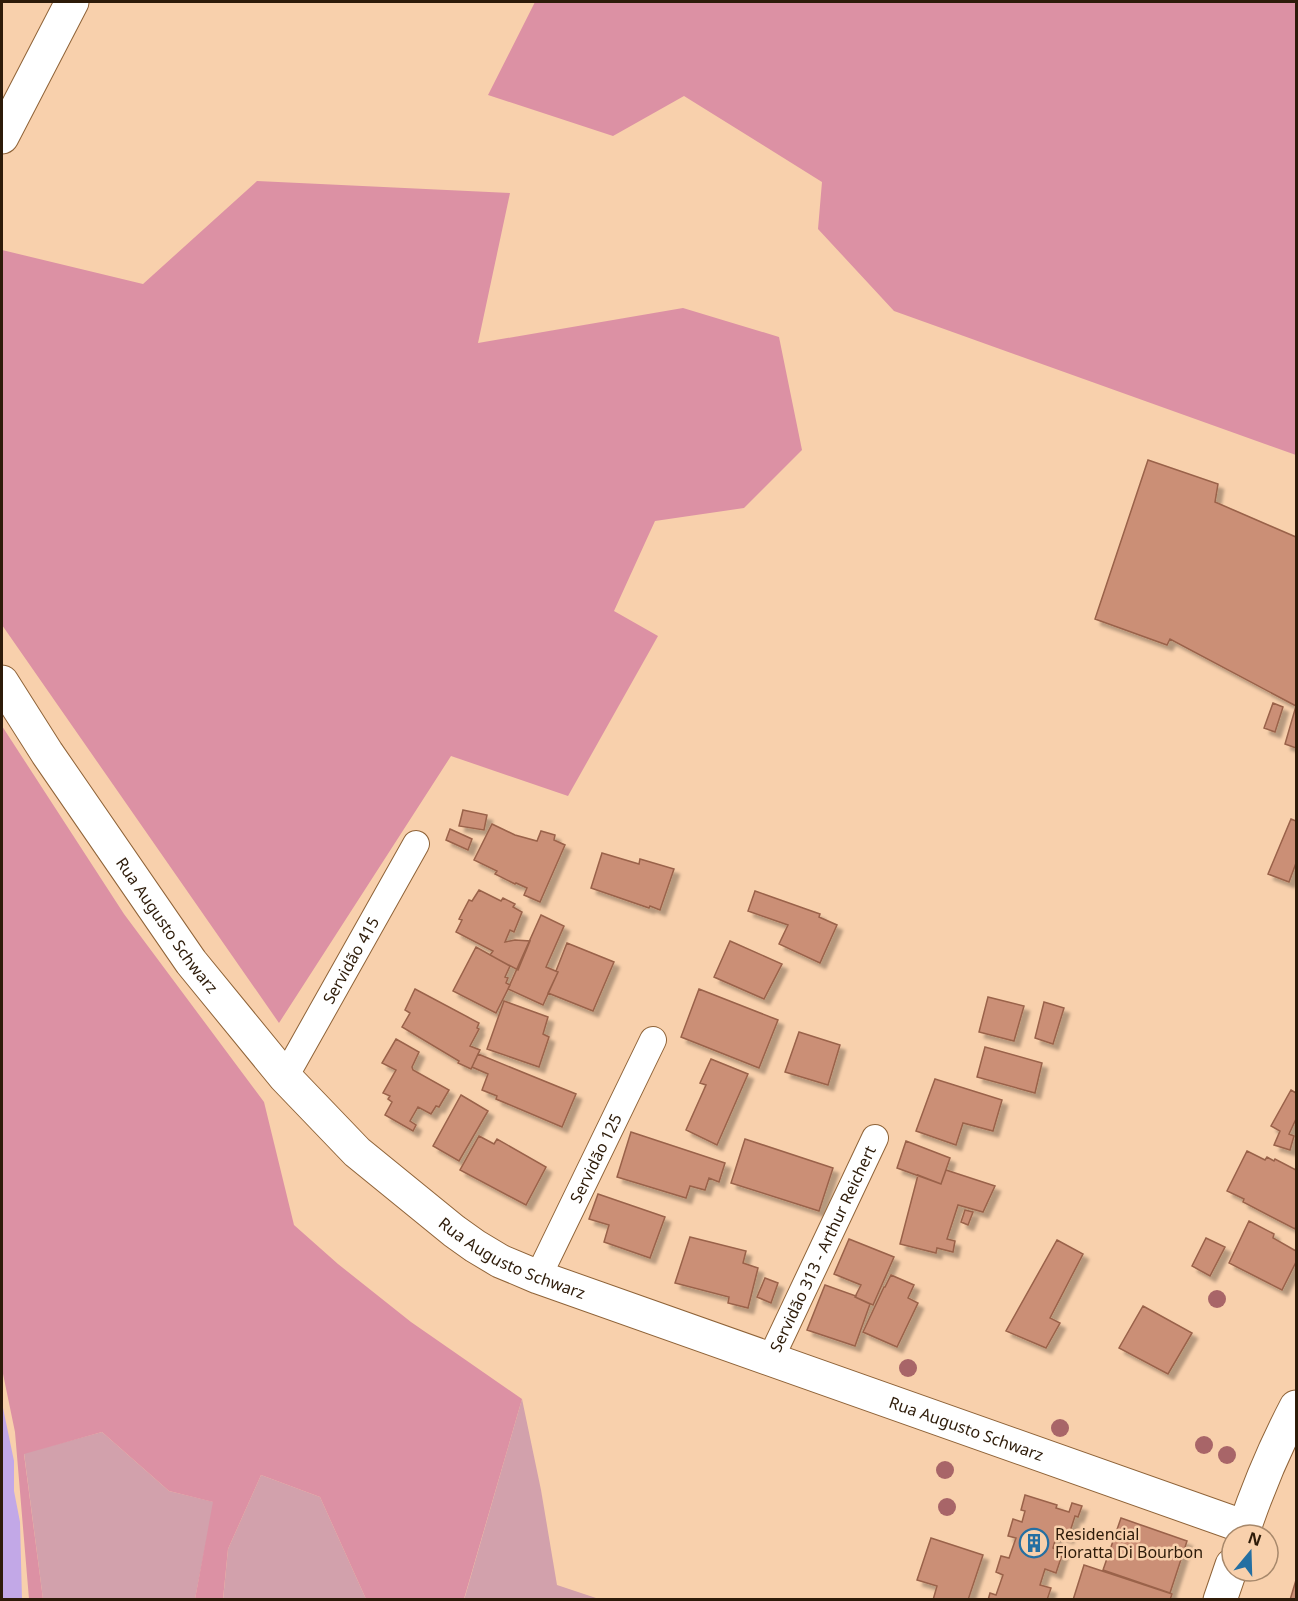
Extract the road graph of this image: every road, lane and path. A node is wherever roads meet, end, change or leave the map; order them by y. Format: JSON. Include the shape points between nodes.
{"nodes":[{"id":1,"x":72,"y":2,"type":"edge"},
{"id":2,"x":2,"y":137,"type":"edge"},
{"id":3,"x":2,"y":682,"type":"edge"},
{"id":4,"x":416,"y":844,"type":"dead end"},
{"id":5,"x":642,"y":1046,"type":"dead end"},
{"id":6,"x":285,"y":1077,"type":"junction"},
{"id":7,"x":875,"y":1138,"type":"dead end"},
{"id":8,"x":530,"y":1275,"type":"junction"},
{"id":9,"x":771,"y":1360,"type":"junction"},
{"id":10,"x":1296,"y":1407,"type":"edge"},
{"id":11,"x":1287,"y":1444,"type":"edge"},
{"id":12,"x":1221,"y":1523,"type":"edge"},
{"id":13,"x":1246,"y":1523,"type":"edge"},
{"id":14,"x":1226,"y":1583,"type":"edge"},
{"id":15,"x":1220,"y":1599,"type":"edge"}],
"edges":[{"from":1,"to":2,"type":"main road"},
{"from":3,"to":6,"type":"main road","name":"Rua Augusto Schwarz","via":[[191,962]]},
{"from":4,"to":6,"type":"street","name":"Servidão 415"},
{"from":5,"to":8,"type":"street","name":"Servidão 125"},
{"from":6,"to":8,"type":"main road","name":"Rua Augusto Schwarz","via":[[357,1152],[410,1196],[475,1246]]},
{"from":7,"to":9,"type":"street","name":"Servidão 313 - Arthur Reichert"},
{"from":8,"to":9,"type":"main road","name":"Rua Augusto Schwarz"},
{"from":9,"to":12,"type":"main road","name":"Rua Augusto Schwarz"},
{"from":10,"to":11,"type":"main road"},
{"from":11,"to":13,"type":"main road","via":[[1263,1474]]},
{"from":14,"to":15,"type":"main road"}]}
